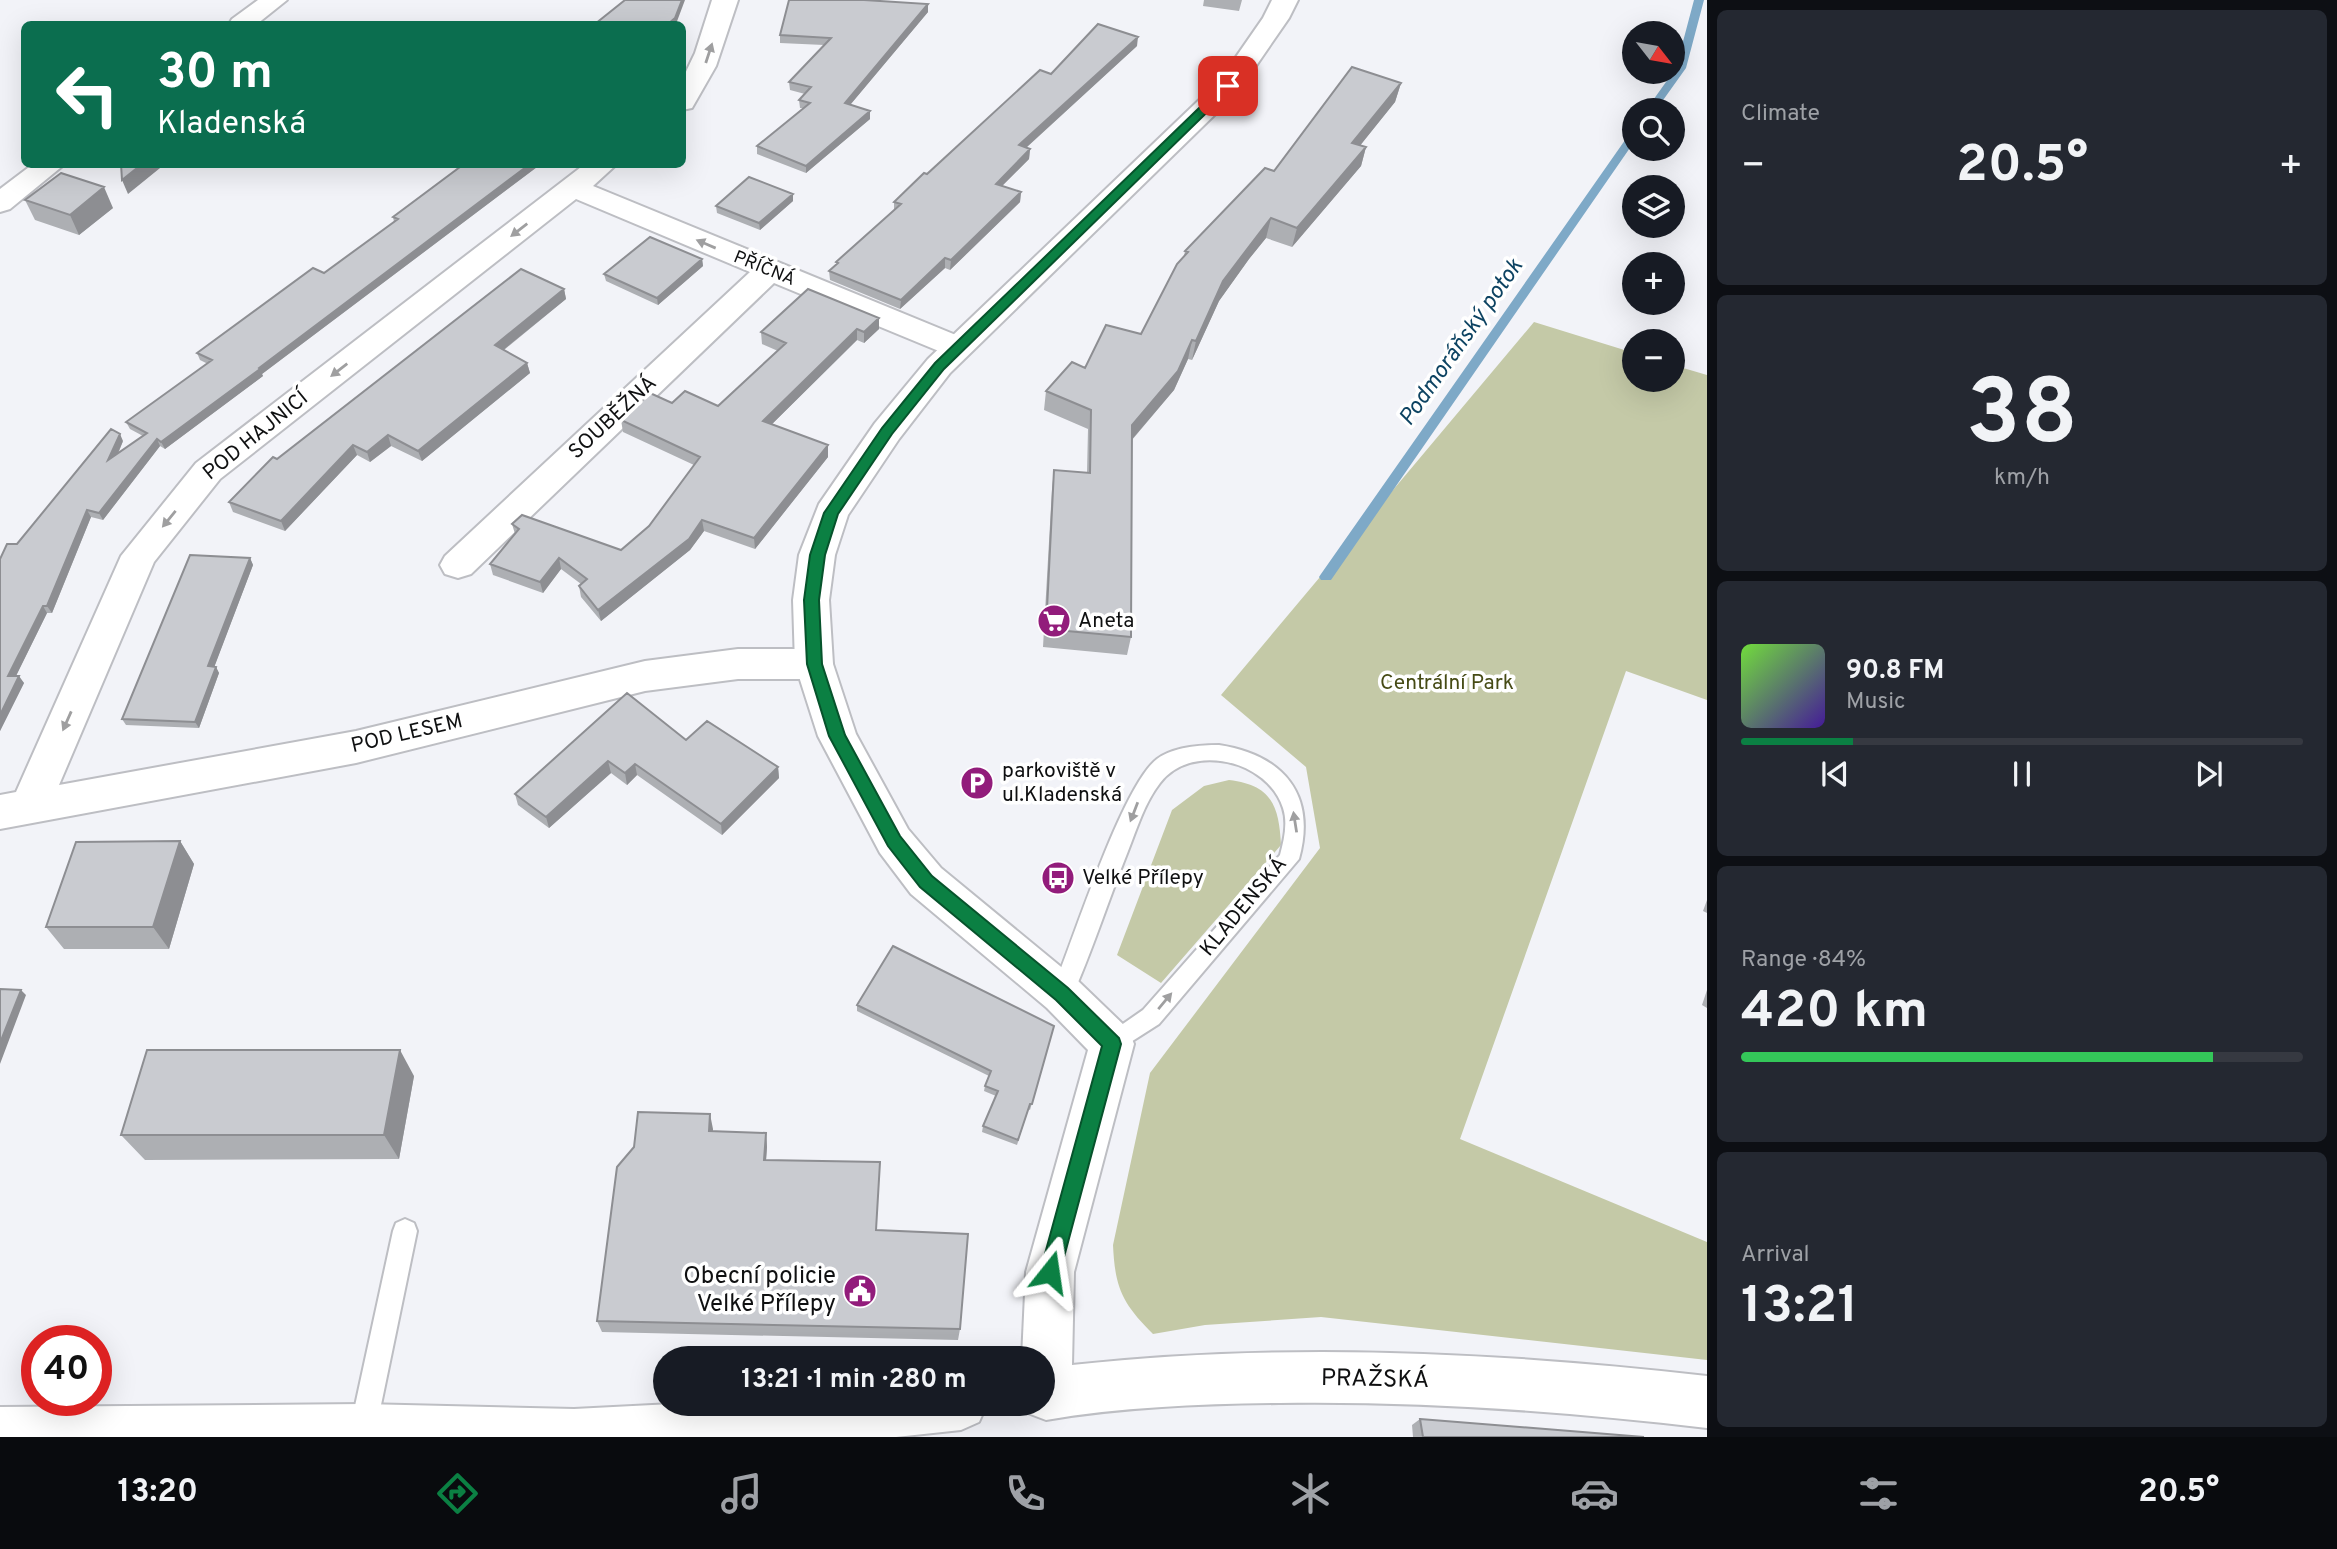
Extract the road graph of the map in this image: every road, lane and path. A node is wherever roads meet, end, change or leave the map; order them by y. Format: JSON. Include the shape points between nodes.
{"nodes":[{"id":1,"x":274,"y":0,"type":"edge"},
{"id":2,"x":725,"y":0,"type":"edge"},
{"id":3,"x":1285,"y":0,"type":"edge"},
{"id":4,"x":245,"y":21,"type":"edge"},
{"id":5,"x":686,"y":97,"type":"edge"},
{"id":6,"x":46,"y":168,"type":"edge"},
{"id":7,"x":598,"y":168,"type":"edge"},
{"id":8,"x":573,"y":188,"type":"junction"},
{"id":9,"x":0,"y":203,"type":"edge"},
{"id":10,"x":769,"y":271,"type":"junction"},
{"id":11,"x":957,"y":347,"type":"junction"},
{"id":12,"x":458,"y":565,"type":"dead end"},
{"id":13,"x":814,"y":664,"type":"junction"},
{"id":14,"x":15,"y":809,"type":"edge"},
{"id":15,"x":1062,"y":994,"type":"junction"},
{"id":16,"x":1112,"y":1044,"type":"junction"},
{"id":17,"x":405,"y":1231,"type":"dead end"},
{"id":18,"x":1047,"y":1346,"type":"edge"},
{"id":19,"x":1055,"y":1393,"type":"edge"},
{"id":20,"x":1707,"y":1402,"type":"edge"},
{"id":21,"x":887,"y":1416,"type":"edge"},
{"id":22,"x":363,"y":1430,"type":"junction"},
{"id":23,"x":800,"y":1430,"type":"edge"},
{"id":24,"x":0,"y":1433,"type":"edge"}],
"edges":[{"from":1,"to":4,"type":"street"},
{"from":5,"to":2,"type":"street","one_way":true,"via":[[705,65]]},
{"from":3,"to":11,"type":"street","via":[[1228,86]]},
{"from":6,"to":9,"type":"street"},
{"from":7,"to":8,"type":"street","name":"POD HAJNICÍ"},
{"from":10,"to":8,"type":"street","name":"PŘÍČNÁ","one_way":true},
{"from":8,"to":14,"type":"street","name":"POD HAJNICÍ","one_way":true,"via":[[208,471],[139,556]]},
{"from":10,"to":11,"type":"street","name":"PŘÍČNÁ"},
{"from":10,"to":12,"type":"street","name":"SOUBĚŽNÁ"},
{"from":11,"to":13,"type":"street","via":[[887,431],[831,513],[817,555],[811,600]]},
{"from":13,"to":14,"type":"street","name":"POD LESEM","via":[[738,664],[645,676],[356,747]]},
{"from":13,"to":15,"type":"street","via":[[837,736],[894,841],[926,881]]},
{"from":15,"to":16,"type":"street"},
{"from":16,"to":15,"type":"lane","name":"KLADENSKÁ","one_way":true,"via":[[1151,1017],[1289,859],[1298,830],[1289,794],[1261,763],[1212,750],[1163,765],[1138,799]]},
{"from":16,"to":18,"type":"street","via":[[1050,1272]]},
{"from":17,"to":22,"type":"lane"},
{"from":19,"to":20,"type":"street","name":"PRAŽSKÁ","via":[[1190,1380],[1401,1378],[1641,1393]]},
{"from":21,"to":23,"type":"street"},
{"from":22,"to":23,"type":"street","via":[[574,1435]]},
{"from":22,"to":24,"type":"street"}]}
